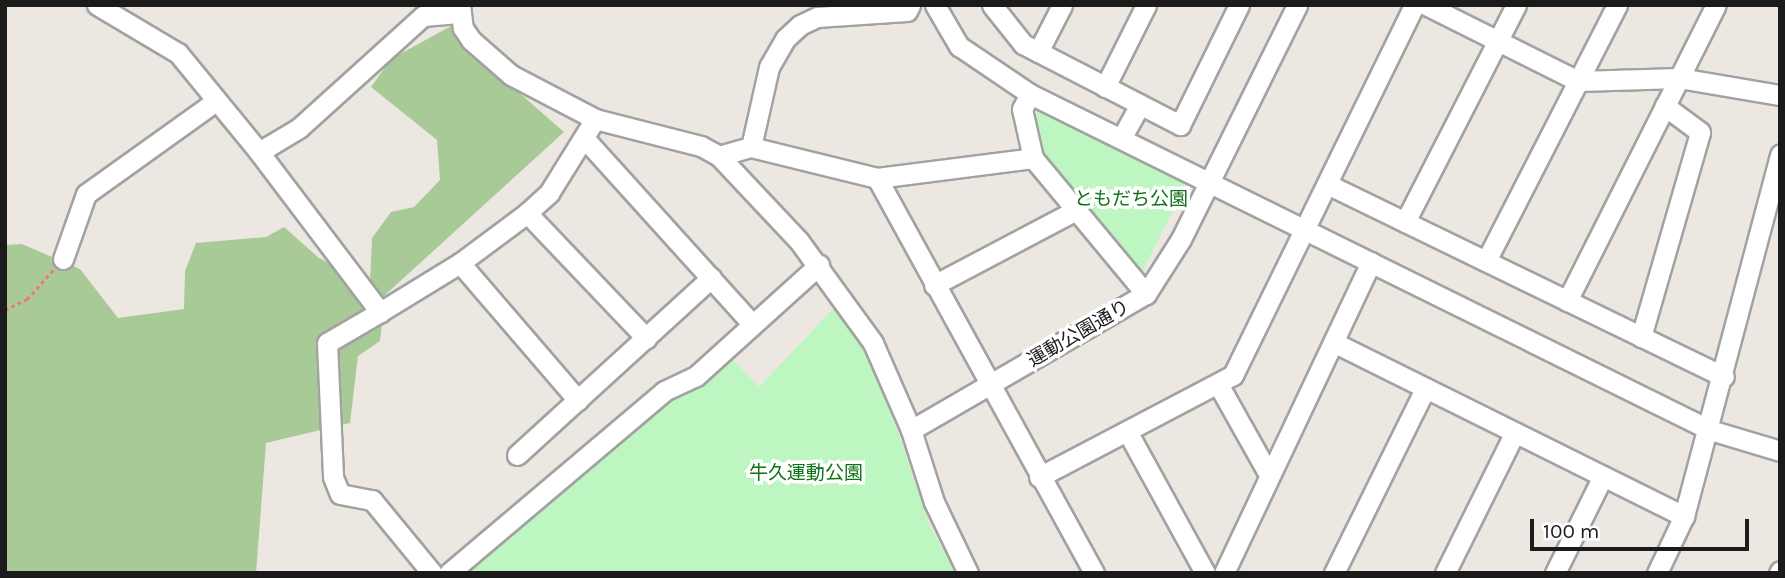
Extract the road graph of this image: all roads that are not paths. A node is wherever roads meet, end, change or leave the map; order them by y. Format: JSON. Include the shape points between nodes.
{"nodes":[{"id":1,"x":97,"y":5,"type":"edge"},
{"id":2,"x":911,"y":5,"type":"edge"},
{"id":3,"x":935,"y":5,"type":"edge"},
{"id":4,"x":992,"y":5,"type":"edge"},
{"id":5,"x":1062,"y":5,"type":"edge"},
{"id":6,"x":1146,"y":5,"type":"edge"},
{"id":7,"x":1239,"y":5,"type":"edge"},
{"id":8,"x":1297,"y":5,"type":"edge"},
{"id":9,"x":1414,"y":5,"type":"edge"},
{"id":10,"x":1426,"y":5,"type":"edge"},
{"id":11,"x":1516,"y":5,"type":"edge"},
{"id":12,"x":1617,"y":5,"type":"edge"},
{"id":13,"x":1716,"y":5,"type":"edge"},
{"id":14,"x":461,"y":9,"type":"edge"},
{"id":15,"x":1498,"y":41,"type":"junction"},
{"id":16,"x":1038,"y":52,"type":"junction"},
{"id":17,"x":1679,"y":78,"type":"junction"},
{"id":18,"x":1578,"y":81,"type":"junction"},
{"id":19,"x":1105,"y":86,"type":"junction"},
{"id":20,"x":1030,"y":94,"type":"junction"},
{"id":21,"x":1780,"y":95,"type":"edge"},
{"id":22,"x":216,"y":101,"type":"junction"},
{"id":23,"x":1140,"y":104,"type":"junction"},
{"id":24,"x":1665,"y":106,"type":"junction"},
{"id":25,"x":595,"y":119,"type":"junction"},
{"id":26,"x":1122,"y":137,"type":"junction"},
{"id":27,"x":584,"y":139,"type":"junction"},
{"id":28,"x":751,"y":146,"type":"junction"},
{"id":29,"x":259,"y":152,"type":"junction"},
{"id":30,"x":1780,"y":155,"type":"edge"},
{"id":31,"x":719,"y":156,"type":"junction"},
{"id":32,"x":1033,"y":158,"type":"junction"},
{"id":33,"x":877,"y":177,"type":"junction"},
{"id":34,"x":1210,"y":183,"type":"junction"},
{"id":35,"x":1327,"y":184,"type":"junction"},
{"id":36,"x":1076,"y":211,"type":"junction"},
{"id":37,"x":527,"y":214,"type":"junction"},
{"id":38,"x":1405,"y":222,"type":"junction"},
{"id":39,"x":1304,"y":229,"type":"junction"},
{"id":40,"x":63,"y":259,"type":"road end"},
{"id":41,"x":1486,"y":261,"type":"junction"},
{"id":42,"x":1371,"y":262,"type":"junction"},
{"id":43,"x":460,"y":263,"type":"junction"},
{"id":44,"x":819,"y":265,"type":"junction"},
{"id":45,"x":711,"y":278,"type":"junction"},
{"id":46,"x":934,"y":285,"type":"junction"},
{"id":47,"x":1146,"y":294,"type":"junction"},
{"id":48,"x":1567,"y":301,"type":"junction"},
{"id":49,"x":380,"y":312,"type":"junction"},
{"id":50,"x":752,"y":324,"type":"junction"},
{"id":51,"x":1641,"y":337,"type":"junction"},
{"id":52,"x":646,"y":338,"type":"junction"},
{"id":53,"x":1335,"y":343,"type":"junction"},
{"id":54,"x":1724,"y":377,"type":"junction"},
{"id":55,"x":987,"y":384,"type":"junction"},
{"id":56,"x":1218,"y":384,"type":"junction"},
{"id":57,"x":1424,"y":389,"type":"junction"},
{"id":58,"x":578,"y":400,"type":"junction"},
{"id":59,"x":911,"y":430,"type":"junction"},
{"id":60,"x":1710,"y":430,"type":"junction"},
{"id":61,"x":1127,"y":431,"type":"junction"},
{"id":62,"x":1514,"y":434,"type":"junction"},
{"id":63,"x":1780,"y":451,"type":"edge"},
{"id":64,"x":517,"y":456,"type":"dead end"},
{"id":65,"x":1269,"y":475,"type":"junction"},
{"id":66,"x":1602,"y":476,"type":"junction"},
{"id":67,"x":1039,"y":478,"type":"junction"},
{"id":68,"x":1684,"y":516,"type":"junction"},
{"id":69,"x":432,"y":573,"type":"edge"},
{"id":70,"x":449,"y":573,"type":"edge"},
{"id":71,"x":968,"y":573,"type":"edge"},
{"id":72,"x":1094,"y":573,"type":"edge"},
{"id":73,"x":1205,"y":573,"type":"edge"},
{"id":74,"x":1224,"y":573,"type":"edge"},
{"id":75,"x":1334,"y":573,"type":"edge"},
{"id":76,"x":1445,"y":573,"type":"edge"},
{"id":77,"x":1555,"y":573,"type":"edge"},
{"id":78,"x":1657,"y":573,"type":"edge"}],
"edges":[{"from":1,"to":22,"type":"street","via":[[178,53]]},
{"from":2,"to":28,"type":"street","via":[[907,11],[817,17],[800,24],[769,67]]},
{"from":3,"to":20,"type":"street","via":[[960,46]]},
{"from":4,"to":16,"type":"street","via":[[1004,26]]},
{"from":5,"to":16,"type":"street"},
{"from":6,"to":19,"type":"street"},
{"from":7,"to":23,"type":"street","via":[[1180,125]]},
{"from":8,"to":34,"type":"street","name":"運動公園通り"},
{"from":9,"to":35,"type":"street"},
{"from":10,"to":15,"type":"street"},
{"from":11,"to":15,"type":"street"},
{"from":12,"to":18,"type":"street"},
{"from":13,"to":17,"type":"street"},
{"from":14,"to":25,"type":"street","via":[[471,40],[511,75]]},
{"from":14,"to":29,"type":"street","via":[[423,16],[299,128]]},
{"from":15,"to":18,"type":"street"},
{"from":15,"to":38,"type":"street"},
{"from":16,"to":19,"type":"street"},
{"from":17,"to":18,"type":"street"},
{"from":17,"to":21,"type":"street"},
{"from":17,"to":24,"type":"street"},
{"from":18,"to":41,"type":"street"},
{"from":19,"to":23,"type":"street"},
{"from":20,"to":26,"type":"street"},
{"from":20,"to":32,"type":"street","via":[[1021,109]]},
{"from":22,"to":29,"type":"street"},
{"from":22,"to":40,"type":"street","via":[[86,194]]},
{"from":23,"to":26,"type":"street"},
{"from":24,"to":48,"type":"street"},
{"from":24,"to":51,"type":"street","via":[[1700,132]]},
{"from":25,"to":27,"type":"street"},
{"from":25,"to":31,"type":"street","via":[[701,146]]},
{"from":26,"to":34,"type":"street"},
{"from":27,"to":37,"type":"street","via":[[549,193]]},
{"from":27,"to":45,"type":"street"},
{"from":28,"to":31,"type":"street"},
{"from":28,"to":33,"type":"street"},
{"from":29,"to":49,"type":"street"},
{"from":30,"to":54,"type":"street"},
{"from":31,"to":44,"type":"street"},
{"from":32,"to":33,"type":"street"},
{"from":32,"to":36,"type":"street"},
{"from":33,"to":46,"type":"street"},
{"from":34,"to":39,"type":"street"},
{"from":34,"to":47,"type":"street","name":"運動公園通り","via":[[1167,266]]},
{"from":35,"to":38,"type":"street"},
{"from":35,"to":39,"type":"street"},
{"from":36,"to":46,"type":"street"},
{"from":36,"to":47,"type":"street"},
{"from":37,"to":43,"type":"street"},
{"from":37,"to":52,"type":"street"},
{"from":38,"to":41,"type":"street"},
{"from":39,"to":42,"type":"street"},
{"from":39,"to":56,"type":"street","via":[[1233,374]]},
{"from":41,"to":48,"type":"street"},
{"from":42,"to":53,"type":"street"},
{"from":42,"to":60,"type":"street"},
{"from":43,"to":49,"type":"street"},
{"from":43,"to":58,"type":"street"},
{"from":44,"to":50,"type":"street"},
{"from":44,"to":59,"type":"street","via":[[873,343]]},
{"from":45,"to":50,"type":"street"},
{"from":45,"to":52,"type":"street"},
{"from":46,"to":55,"type":"street"},
{"from":47,"to":55,"type":"street","name":"運動公園通り","via":[[1079,337]]},
{"from":48,"to":51,"type":"street"},
{"from":49,"to":69,"type":"street","via":[[327,343],[333,477],[340,494],[372,500]]},
{"from":50,"to":70,"type":"street","via":[[696,376],[664,391]]},
{"from":51,"to":54,"type":"street"},
{"from":52,"to":58,"type":"street"},
{"from":53,"to":57,"type":"street"},
{"from":53,"to":65,"type":"street"},
{"from":54,"to":60,"type":"street"},
{"from":55,"to":59,"type":"street","name":"運動公園通り"},
{"from":55,"to":67,"type":"street"},
{"from":56,"to":61,"type":"street"},
{"from":56,"to":65,"type":"street"},
{"from":57,"to":62,"type":"street"},
{"from":57,"to":75,"type":"street"},
{"from":58,"to":64,"type":"street"},
{"from":59,"to":71,"type":"street","via":[[934,502]]},
{"from":60,"to":63,"type":"street"},
{"from":60,"to":68,"type":"street"},
{"from":61,"to":67,"type":"street"},
{"from":61,"to":73,"type":"street"},
{"from":62,"to":66,"type":"street"},
{"from":62,"to":76,"type":"street"},
{"from":65,"to":74,"type":"street"},
{"from":66,"to":68,"type":"street"},
{"from":66,"to":77,"type":"street"},
{"from":67,"to":72,"type":"street"},
{"from":68,"to":78,"type":"street"}]}
